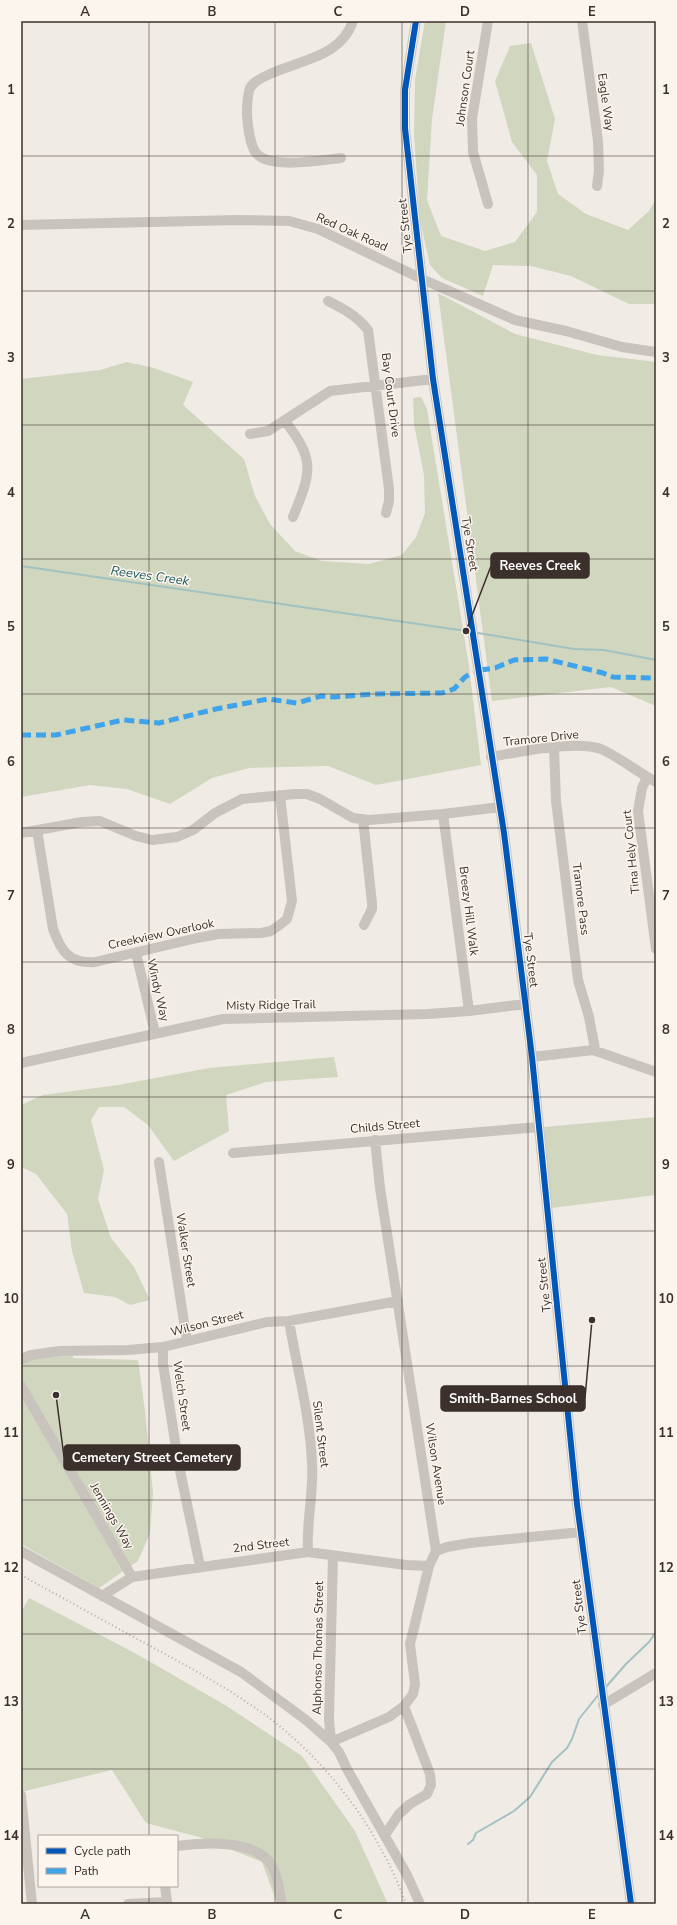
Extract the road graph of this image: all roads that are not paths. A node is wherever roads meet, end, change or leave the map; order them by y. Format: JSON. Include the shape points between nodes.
{"nodes":[{"id":1,"x":353,"y":21,"type":"edge"},
{"id":2,"x":416,"y":21,"type":"edge"},
{"id":3,"x":488,"y":21,"type":"edge"},
{"id":4,"x":582,"y":21,"type":"edge"},
{"id":5,"x":341,"y":158,"type":"dead end"},
{"id":6,"x":597,"y":186,"type":"dead end"},
{"id":7,"x":488,"y":204,"type":"dead end"},
{"id":8,"x":21,"y":225,"type":"edge"},
{"id":9,"x":422,"y":279,"type":"junction"},
{"id":10,"x":328,"y":301,"type":"dead end"},
{"id":11,"x":656,"y":352,"type":"edge"},
{"id":12,"x":433,"y":379,"type":"junction"},
{"id":13,"x":376,"y":385,"type":"junction"},
{"id":14,"x":285,"y":421,"type":"junction"},
{"id":15,"x":250,"y":434,"type":"dead end"},
{"id":16,"x":386,"y":513,"type":"dead end"},
{"id":17,"x":293,"y":517,"type":"dead end"},
{"id":18,"x":554,"y":748,"type":"junction"},
{"id":19,"x":492,"y":756,"type":"junction"},
{"id":20,"x":651,"y":780,"type":"edge"},
{"id":21,"x":280,"y":795,"type":"junction"},
{"id":22,"x":500,"y":807,"type":"junction"},
{"id":23,"x":443,"y":814,"type":"junction"},
{"id":24,"x":363,"y":820,"type":"junction"},
{"id":25,"x":37,"y":830,"type":"junction"},
{"id":26,"x":21,"y":833,"type":"edge"},
{"id":27,"x":364,"y":924,"type":"dead end"},
{"id":28,"x":656,"y":949,"type":"edge"},
{"id":29,"x":136,"y":953,"type":"junction"},
{"id":30,"x":525,"y":1004,"type":"junction"},
{"id":31,"x":469,"y":1011,"type":"junction"},
{"id":32,"x":155,"y":1033,"type":"junction"},
{"id":33,"x":593,"y":1050,"type":"junction"},
{"id":34,"x":532,"y":1056,"type":"junction"},
{"id":35,"x":21,"y":1063,"type":"edge"},
{"id":36,"x":656,"y":1072,"type":"edge"},
{"id":37,"x":539,"y":1127,"type":"junction"},
{"id":38,"x":375,"y":1140,"type":"junction"},
{"id":39,"x":233,"y":1153,"type":"dead end"},
{"id":40,"x":159,"y":1162,"type":"dead end"},
{"id":41,"x":398,"y":1301,"type":"junction"},
{"id":42,"x":289,"y":1321,"type":"junction"},
{"id":43,"x":187,"y":1341,"type":"junction"},
{"id":44,"x":163,"y":1347,"type":"junction"},
{"id":45,"x":21,"y":1359,"type":"edge"},
{"id":46,"x":21,"y":1386,"type":"edge"},
{"id":47,"x":581,"y":1532,"type":"junction"},
{"id":48,"x":21,"y":1551,"type":"edge"},
{"id":49,"x":436,"y":1551,"type":"junction"},
{"id":50,"x":308,"y":1552,"type":"junction"},
{"id":51,"x":333,"y":1555,"type":"junction"},
{"id":52,"x":200,"y":1566,"type":"junction"},
{"id":53,"x":429,"y":1566,"type":"junction"},
{"id":54,"x":132,"y":1577,"type":"junction"},
{"id":55,"x":102,"y":1596,"type":"junction"},
{"id":56,"x":656,"y":1673,"type":"edge"},
{"id":57,"x":604,"y":1705,"type":"junction"},
{"id":58,"x":404,"y":1706,"type":"junction"},
{"id":59,"x":331,"y":1742,"type":"junction"},
{"id":60,"x":21,"y":1795,"type":"edge"},
{"id":61,"x":385,"y":1835,"type":"junction"},
{"id":62,"x":178,"y":1846,"type":"edge"},
{"id":63,"x":165,"y":1887,"type":"edge"},
{"id":64,"x":32,"y":1904,"type":"edge"},
{"id":65,"x":128,"y":1904,"type":"edge"},
{"id":66,"x":282,"y":1904,"type":"edge"},
{"id":67,"x":420,"y":1904,"type":"edge"},
{"id":68,"x":631,"y":1904,"type":"edge"}],
"edges":[{"from":1,"to":5,"type":"street","via":[[350,32],[328,52],[259,78],[251,88],[247,104],[250,140],[256,153],[268,161],[314,162]]},
{"from":2,"to":9,"type":"street","name":"Tye Street","via":[[405,90],[405,128]]},
{"from":3,"to":7,"type":"street","name":"Johnson Court","via":[[472,119],[473,152]]},
{"from":4,"to":6,"type":"street","name":"Eagle Way","via":[[598,141]]},
{"from":8,"to":9,"type":"street","name":"Red Oak Road","via":[[289,221],[318,229]]},
{"from":9,"to":11,"type":"street","name":"Red Oak Road","via":[[515,320],[622,347]]},
{"from":9,"to":12,"type":"street","name":"Tye Street"},
{"from":10,"to":13,"type":"street","name":"Bay Court Drive","via":[[351,313],[368,330]]},
{"from":12,"to":13,"type":"street"},
{"from":12,"to":19,"type":"street","name":"Tye Street"},
{"from":13,"to":14,"type":"street","via":[[330,392]]},
{"from":13,"to":16,"type":"street","name":"Bay Court Drive","via":[[389,489]]},
{"from":14,"to":15,"type":"street","via":[[268,431]]},
{"from":14,"to":17,"type":"street","via":[[299,439],[308,462],[307,482]]},
{"from":18,"to":19,"type":"street","name":"Tramore Drive"},
{"from":18,"to":20,"type":"street","name":"Tramore Drive","via":[[585,745],[601,750]]},
{"from":18,"to":33,"type":"street","name":"Tramore Pass","via":[[556,801],[578,980],[589,1017],[595,1049]]},
{"from":19,"to":22,"type":"street","name":"Tye Street"},
{"from":20,"to":28,"type":"street","name":"Tina Hely Court","via":[[642,788],[638,811]]},
{"from":21,"to":24,"type":"street","via":[[307,794],[320,798],[353,818]]},
{"from":21,"to":25,"type":"street","via":[[242,799],[215,813],[193,830],[152,840],[100,821]]},
{"from":21,"to":29,"type":"street","name":"Creekview Overlook","via":[[292,901],[287,919],[271,931],[219,934]]},
{"from":22,"to":23,"type":"street"},
{"from":22,"to":30,"type":"street","name":"Tye Street"},
{"from":23,"to":24,"type":"street"},
{"from":23,"to":31,"type":"street","name":"Breezy Hill Walk"},
{"from":24,"to":27,"type":"street","via":[[372,903],[372,909]]},
{"from":25,"to":26,"type":"street"},
{"from":25,"to":29,"type":"street","name":"Creekview Overlook","via":[[53,929],[66,953],[82,963]]},
{"from":29,"to":32,"type":"street","name":"Windy Way"},
{"from":30,"to":31,"type":"street","name":"Misty Ridge Trail"},
{"from":30,"to":34,"type":"street","name":"Tye Street"},
{"from":31,"to":32,"type":"street","name":"Misty Ridge Trail","via":[[223,1019]]},
{"from":32,"to":35,"type":"street","name":"Misty Ridge Trail"},
{"from":33,"to":34,"type":"street"},
{"from":33,"to":36,"type":"street"},
{"from":34,"to":37,"type":"street","name":"Tye Street"},
{"from":37,"to":38,"type":"street","name":"Childs Street"},
{"from":37,"to":47,"type":"street","name":"Tye Street"},
{"from":38,"to":39,"type":"street","name":"Childs Street"},
{"from":38,"to":41,"type":"street","name":"Wilson Avenue"},
{"from":40,"to":43,"type":"street","name":"Walker Street"},
{"from":41,"to":42,"type":"street","name":"Wilson Street"},
{"from":41,"to":49,"type":"street","name":"Wilson Avenue"},
{"from":42,"to":43,"type":"street","name":"Wilson Street","via":[[267,1322]]},
{"from":42,"to":50,"type":"street","name":"Silent Street","via":[[308,1424],[312,1461],[313,1488],[307,1534]]},
{"from":43,"to":44,"type":"street","name":"Wilson Street"},
{"from":44,"to":45,"type":"street","name":"Wilson Street","via":[[60,1352],[31,1355]]},
{"from":44,"to":52,"type":"street","name":"Welch Street","via":[[163,1364],[177,1453]]},
{"from":46,"to":54,"type":"street","name":"Jennings Way"},
{"from":47,"to":49,"type":"street","via":[[470,1543]]},
{"from":47,"to":57,"type":"street","name":"Tye Street"},
{"from":48,"to":55,"type":"street"},
{"from":49,"to":53,"type":"street"},
{"from":50,"to":51,"type":"street","name":"2nd Street"},
{"from":50,"to":52,"type":"street","name":"2nd Street"},
{"from":51,"to":53,"type":"street","name":"2nd Street"},
{"from":51,"to":59,"type":"street","name":"Alphonso Thomas Street","via":[[329,1719]]},
{"from":52,"to":54,"type":"street","name":"2nd Street"},
{"from":53,"to":58,"type":"street","via":[[410,1644],[414,1689]]},
{"from":54,"to":55,"type":"street","name":"2nd Street"},
{"from":55,"to":59,"type":"street","via":[[241,1672],[306,1720]]},
{"from":56,"to":57,"type":"street"},
{"from":57,"to":68,"type":"street","name":"Tye Street"},
{"from":58,"to":59,"type":"street","via":[[389,1717]]},
{"from":58,"to":61,"type":"street","via":[[430,1774],[431,1785],[427,1794],[399,1814]]},
{"from":59,"to":61,"type":"street"},
{"from":60,"to":64,"type":"street"},
{"from":61,"to":67,"type":"street"},
{"from":62,"to":66,"type":"street","via":[[233,1845],[264,1856],[273,1867]]},
{"from":63,"to":65,"type":"street","via":[[167,1902]]}]}
